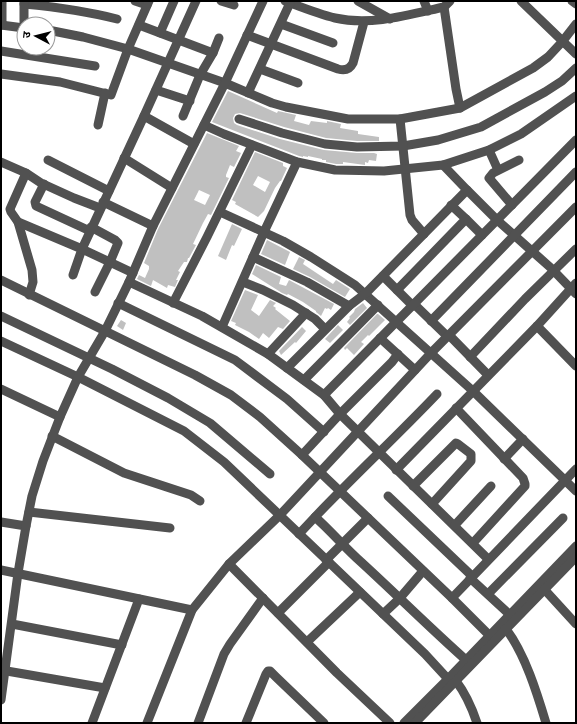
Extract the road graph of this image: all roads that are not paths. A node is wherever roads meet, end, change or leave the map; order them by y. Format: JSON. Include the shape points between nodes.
{"nodes":[{"id":1,"x":2,"y":1,"type":"edge"},
{"id":2,"x":135,"y":1,"type":"edge"},
{"id":3,"x":174,"y":1,"type":"edge"},
{"id":4,"x":196,"y":1,"type":"edge"},
{"id":5,"x":221,"y":1,"type":"edge"},
{"id":6,"x":263,"y":1,"type":"edge"},
{"id":7,"x":358,"y":1,"type":"edge"},
{"id":8,"x":424,"y":1,"type":"edge"},
{"id":9,"x":521,"y":1,"type":"edge"},
{"id":10,"x":572,"y":1,"type":"edge"},
{"id":11,"x":288,"y":2,"type":"edge"},
{"id":12,"x":24,"y":3,"type":"edge"},
{"id":13,"x":148,"y":3,"type":"edge"},
{"id":14,"x":448,"y":3,"type":"edge"},
{"id":15,"x":576,"y":4,"type":"edge"},
{"id":16,"x":234,"y":5,"type":"dead end"},
{"id":17,"x":428,"y":11,"type":"junction"},
{"id":18,"x":24,"y":16,"type":"edge"},
{"id":19,"x":117,"y":19,"type":"dead end"},
{"id":20,"x":390,"y":19,"type":"junction"},
{"id":21,"x":364,"y":22,"type":"junction"},
{"id":22,"x":281,"y":24,"type":"junction"},
{"id":23,"x":576,"y":24,"type":"edge"},
{"id":24,"x":2,"y":25,"type":"edge"},
{"id":25,"x":138,"y":25,"type":"junction"},
{"id":26,"x":16,"y":27,"type":"edge"},
{"id":27,"x":56,"y":32,"type":"edge"},
{"id":28,"x":160,"y":33,"type":"junction"},
{"id":29,"x":247,"y":35,"type":"junction"},
{"id":30,"x":219,"y":38,"type":"dead end"},
{"id":31,"x":178,"y":40,"type":"junction"},
{"id":32,"x":562,"y":42,"type":"junction"},
{"id":33,"x":333,"y":43,"type":"dead end"},
{"id":34,"x":272,"y":44,"type":"junction"},
{"id":35,"x":128,"y":49,"type":"junction"},
{"id":36,"x":1,"y":51,"type":"edge"},
{"id":37,"x":213,"y":53,"type":"junction"},
{"id":38,"x":576,"y":54,"type":"edge"},
{"id":39,"x":168,"y":64,"type":"junction"},
{"id":40,"x":95,"y":66,"type":"dead end"},
{"id":41,"x":576,"y":68,"type":"edge"},
{"id":42,"x":260,"y":69,"type":"junction"},
{"id":43,"x":1,"y":74,"type":"edge"},
{"id":44,"x":200,"y":75,"type":"junction"},
{"id":45,"x":298,"y":83,"type":"dead end"},
{"id":46,"x":225,"y":84,"type":"junction"},
{"id":47,"x":156,"y":90,"type":"junction"},
{"id":48,"x":248,"y":93,"type":"junction"},
{"id":49,"x":105,"y":94,"type":"junction"},
{"id":50,"x":576,"y":96,"type":"edge"},
{"id":51,"x":190,"y":101,"type":"junction"},
{"id":52,"x":460,"y":108,"type":"junction"},
{"id":53,"x":144,"y":116,"type":"junction"},
{"id":54,"x":183,"y":116,"type":"dead end"},
{"id":55,"x":239,"y":119,"type":"dead end"},
{"id":56,"x":400,"y":119,"type":"junction"},
{"id":57,"x":204,"y":124,"type":"junction"},
{"id":58,"x":98,"y":125,"type":"dead end"},
{"id":59,"x":576,"y":140,"type":"edge"},
{"id":60,"x":194,"y":144,"type":"junction"},
{"id":61,"x":252,"y":145,"type":"junction"},
{"id":62,"x":403,"y":146,"type":"junction"},
{"id":63,"x":489,"y":150,"type":"junction"},
{"id":64,"x":124,"y":158,"type":"junction"},
{"id":65,"x":48,"y":160,"type":"dead end"},
{"id":66,"x":519,"y":160,"type":"dead end"},
{"id":67,"x":1,"y":162,"type":"edge"},
{"id":68,"x":297,"y":162,"type":"junction"},
{"id":69,"x":443,"y":165,"type":"junction"},
{"id":70,"x":405,"y":169,"type":"junction"},
{"id":71,"x":498,"y":170,"type":"junction"},
{"id":72,"x":576,"y":172,"type":"edge"},
{"id":73,"x":26,"y":173,"type":"junction"},
{"id":74,"x":44,"y":184,"type":"junction"},
{"id":75,"x":172,"y":188,"type":"junction"},
{"id":76,"x":109,"y":190,"type":"junction"},
{"id":77,"x":467,"y":190,"type":"junction"},
{"id":78,"x":102,"y":205,"type":"junction"},
{"id":79,"x":451,"y":205,"type":"junction"},
{"id":80,"x":512,"y":205,"type":"junction"},
{"id":81,"x":576,"y":207,"type":"edge"},
{"id":82,"x":220,"y":212,"type":"junction"},
{"id":83,"x":466,"y":220,"type":"junction"},
{"id":84,"x":497,"y":220,"type":"junction"},
{"id":85,"x":18,"y":222,"type":"junction"},
{"id":86,"x":153,"y":226,"type":"junction"},
{"id":87,"x":90,"y":229,"type":"junction"},
{"id":88,"x":264,"y":232,"type":"junction"},
{"id":89,"x":424,"y":234,"type":"junction"},
{"id":90,"x":482,"y":235,"type":"junction"},
{"id":91,"x":515,"y":236,"type":"junction"},
{"id":92,"x":82,"y":248,"type":"junction"},
{"id":93,"x":576,"y":250,"type":"edge"},
{"id":94,"x":533,"y":251,"type":"junction"},
{"id":95,"x":253,"y":257,"type":"junction"},
{"id":96,"x":110,"y":262,"type":"junction"},
{"id":97,"x":554,"y":272,"type":"junction"},
{"id":98,"x":133,"y":273,"type":"junction"},
{"id":99,"x":73,"y":275,"type":"dead end"},
{"id":100,"x":382,"y":276,"type":"junction"},
{"id":101,"x":1,"y":280,"type":"edge"},
{"id":102,"x":129,"y":282,"type":"junction"},
{"id":103,"x":243,"y":282,"type":"junction"},
{"id":104,"x":574,"y":289,"type":"edge"},
{"id":105,"x":397,"y":290,"type":"junction"},
{"id":106,"x":95,"y":292,"type":"dead end"},
{"id":107,"x":366,"y":293,"type":"junction"},
{"id":108,"x":30,"y":295,"type":"junction"},
{"id":109,"x":118,"y":303,"type":"junction"},
{"id":110,"x":173,"y":303,"type":"junction"},
{"id":111,"x":378,"y":305,"type":"junction"},
{"id":112,"x":414,"y":305,"type":"junction"},
{"id":113,"x":349,"y":306,"type":"junction"},
{"id":114,"x":306,"y":313,"type":"junction"},
{"id":115,"x":1,"y":316,"type":"edge"},
{"id":116,"x":431,"y":321,"type":"junction"},
{"id":117,"x":397,"y":322,"type":"junction"},
{"id":118,"x":537,"y":326,"type":"junction"},
{"id":119,"x":222,"y":327,"type":"junction"},
{"id":120,"x":105,"y":330,"type":"junction"},
{"id":121,"x":325,"y":330,"type":"junction"},
{"id":122,"x":448,"y":336,"type":"junction"},
{"id":123,"x":380,"y":338,"type":"junction"},
{"id":124,"x":1,"y":341,"type":"edge"},
{"id":125,"x":431,"y":353,"type":"junction"},
{"id":126,"x":268,"y":354,"type":"junction"},
{"id":127,"x":398,"y":354,"type":"junction"},
{"id":128,"x":470,"y":357,"type":"junction"},
{"id":129,"x":89,"y":358,"type":"junction"},
{"id":130,"x":576,"y":366,"type":"edge"},
{"id":131,"x":286,"y":368,"type":"junction"},
{"id":132,"x":415,"y":370,"type":"junction"},
{"id":133,"x":488,"y":375,"type":"junction"},
{"id":134,"x":78,"y":377,"type":"junction"},
{"id":135,"x":304,"y":380,"type":"junction"},
{"id":136,"x":1,"y":389,"type":"edge"},
{"id":137,"x":473,"y":391,"type":"junction"},
{"id":138,"x":437,"y":394,"type":"dead end"},
{"id":139,"x":324,"y":395,"type":"junction"},
{"id":140,"x":456,"y":408,"type":"junction"},
{"id":141,"x":340,"y":414,"type":"junction"},
{"id":142,"x":60,"y":417,"type":"junction"},
{"id":143,"x":358,"y":431,"type":"junction"},
{"id":144,"x":324,"y":432,"type":"junction"},
{"id":145,"x":52,"y":436,"type":"junction"},
{"id":146,"x":523,"y":439,"type":"junction"},
{"id":147,"x":379,"y":451,"type":"junction"},
{"id":148,"x":302,"y":455,"type":"junction"},
{"id":149,"x":504,"y":458,"type":"junction"},
{"id":150,"x":576,"y":469,"type":"edge"},
{"id":151,"x":396,"y":470,"type":"junction"},
{"id":152,"x":320,"y":473,"type":"junction"},
{"id":153,"x":270,"y":474,"type":"dead end"},
{"id":154,"x":565,"y":480,"type":"junction"},
{"id":155,"x":413,"y":486,"type":"junction"},
{"id":156,"x":492,"y":486,"type":"dead end"},
{"id":157,"x":340,"y":491,"type":"junction"},
{"id":158,"x":576,"y":491,"type":"edge"},
{"id":159,"x":388,"y":496,"type":"dead end"},
{"id":160,"x":200,"y":501,"type":"dead end"},
{"id":161,"x":432,"y":504,"type":"junction"},
{"id":162,"x":29,"y":512,"type":"junction"},
{"id":163,"x":280,"y":516,"type":"junction"},
{"id":164,"x":315,"y":517,"type":"junction"},
{"id":165,"x":368,"y":518,"type":"junction"},
{"id":166,"x":563,"y":518,"type":"dead end"},
{"id":167,"x":1,"y":522,"type":"edge"},
{"id":168,"x":455,"y":525,"type":"junction"},
{"id":169,"x":26,"y":526,"type":"junction"},
{"id":170,"x":170,"y":528,"type":"dead end"},
{"id":171,"x":299,"y":534,"type":"junction"},
{"id":172,"x":473,"y":543,"type":"junction"},
{"id":173,"x":342,"y":544,"type":"junction"},
{"id":174,"x":576,"y":546,"type":"edge"},
{"id":175,"x":576,"y":557,"type":"edge"},
{"id":176,"x":488,"y":559,"type":"junction"},
{"id":177,"x":327,"y":561,"type":"junction"},
{"id":178,"x":229,"y":564,"type":"junction"},
{"id":179,"x":1,"y":570,"type":"edge"},
{"id":180,"x":423,"y":571,"type":"junction"},
{"id":181,"x":18,"y":573,"type":"junction"},
{"id":182,"x":471,"y":577,"type":"junction"},
{"id":183,"x":544,"y":589,"type":"junction"},
{"id":184,"x":360,"y":592,"type":"junction"},
{"id":185,"x":488,"y":594,"type":"junction"},
{"id":186,"x":263,"y":598,"type":"junction"},
{"id":187,"x":452,"y":598,"type":"junction"},
{"id":188,"x":139,"y":599,"type":"junction"},
{"id":189,"x":399,"y":599,"type":"junction"},
{"id":190,"x":192,"y":610,"type":"junction"},
{"id":191,"x":278,"y":613,"type":"junction"},
{"id":192,"x":383,"y":614,"type":"junction"},
{"id":193,"x":509,"y":614,"type":"junction"},
{"id":194,"x":12,"y":624,"type":"junction"},
{"id":195,"x":576,"y":624,"type":"edge"},
{"id":196,"x":497,"y":633,"type":"junction"},
{"id":197,"x":307,"y":642,"type":"junction"},
{"id":198,"x":122,"y":645,"type":"junction"},
{"id":199,"x":466,"y":660,"type":"junction"},
{"id":200,"x":3,"y":670,"type":"edge"},
{"id":201,"x":452,"y":680,"type":"junction"},
{"id":202,"x":105,"y":688,"type":"junction"},
{"id":203,"x":1,"y":700,"type":"edge"},
{"id":204,"x":92,"y":723,"type":"edge"},
{"id":205,"x":148,"y":723,"type":"edge"},
{"id":206,"x":198,"y":723,"type":"edge"},
{"id":207,"x":246,"y":723,"type":"edge"},
{"id":208,"x":324,"y":723,"type":"edge"},
{"id":209,"x":390,"y":723,"type":"edge"},
{"id":210,"x":404,"y":723,"type":"edge"},
{"id":211,"x":415,"y":723,"type":"edge"},
{"id":212,"x":477,"y":723,"type":"edge"},
{"id":213,"x":546,"y":723,"type":"edge"}],
"edges":[{"from":1,"to":24,"type":"street"},
{"from":2,"to":13,"type":"street"},
{"from":3,"to":28,"type":"street"},
{"from":4,"to":31,"type":"street"},
{"from":5,"to":16,"type":"street"},
{"from":6,"to":29,"type":"street"},
{"from":7,"to":20,"type":"street"},
{"from":8,"to":17,"type":"street"},
{"from":9,"to":32,"type":"street"},
{"from":10,"to":15,"type":"street"},
{"from":11,"to":21,"type":"street","via":[[334,18]]},
{"from":11,"to":22,"type":"street"},
{"from":12,"to":18,"type":"street"},
{"from":12,"to":19,"type":"street"},
{"from":13,"to":25,"type":"street"},
{"from":14,"to":17,"type":"street"},
{"from":14,"to":52,"type":"street"},
{"from":17,"to":20,"type":"street"},
{"from":20,"to":21,"type":"street"},
{"from":21,"to":34,"type":"street","via":[[353,63],[346,70],[338,70]]},
{"from":22,"to":33,"type":"street"},
{"from":22,"to":34,"type":"street"},
{"from":23,"to":32,"type":"street"},
{"from":24,"to":26,"type":"street"},
{"from":25,"to":28,"type":"street"},
{"from":25,"to":35,"type":"street"},
{"from":27,"to":35,"type":"street"},
{"from":28,"to":31,"type":"street"},
{"from":29,"to":34,"type":"street"},
{"from":29,"to":46,"type":"street"},
{"from":30,"to":37,"type":"street"},
{"from":31,"to":37,"type":"street"},
{"from":31,"to":39,"type":"street"},
{"from":32,"to":38,"type":"street"},
{"from":32,"to":52,"type":"street","via":[[533,68]]},
{"from":34,"to":42,"type":"street"},
{"from":35,"to":39,"type":"street"},
{"from":35,"to":49,"type":"street","via":[[111,95]]},
{"from":36,"to":40,"type":"street"},
{"from":37,"to":44,"type":"street"},
{"from":39,"to":44,"type":"street"},
{"from":39,"to":47,"type":"street"},
{"from":41,"to":62,"type":"street","via":[[562,81],[481,127],[438,140]]},
{"from":42,"to":45,"type":"street"},
{"from":42,"to":48,"type":"street"},
{"from":43,"to":49,"type":"street","via":[[60,82]]},
{"from":44,"to":46,"type":"street"},
{"from":44,"to":51,"type":"street"},
{"from":46,"to":48,"type":"street"},
{"from":46,"to":57,"type":"street"},
{"from":47,"to":51,"type":"street"},
{"from":47,"to":53,"type":"street"},
{"from":48,"to":56,"type":"street","via":[[286,107],[348,119]]},
{"from":49,"to":58,"type":"street"},
{"from":50,"to":63,"type":"street","via":[[521,134]]},
{"from":51,"to":54,"type":"street"},
{"from":52,"to":56,"type":"street"},
{"from":53,"to":60,"type":"street"},
{"from":53,"to":64,"type":"street"},
{"from":55,"to":62,"type":"street","via":[[325,144],[357,147]]},
{"from":56,"to":62,"type":"street"},
{"from":57,"to":60,"type":"street"},
{"from":57,"to":61,"type":"street","via":[[230,133]]},
{"from":59,"to":80,"type":"street"},
{"from":60,"to":75,"type":"street"},
{"from":61,"to":68,"type":"street"},
{"from":61,"to":82,"type":"street"},
{"from":62,"to":70,"type":"street"},
{"from":63,"to":69,"type":"street"},
{"from":63,"to":71,"type":"street"},
{"from":64,"to":75,"type":"street"},
{"from":64,"to":76,"type":"street"},
{"from":65,"to":76,"type":"street"},
{"from":66,"to":71,"type":"street"},
{"from":67,"to":73,"type":"street"},
{"from":68,"to":70,"type":"street","via":[[334,170]]},
{"from":68,"to":88,"type":"street"},
{"from":69,"to":70,"type":"street"},
{"from":69,"to":77,"type":"street"},
{"from":70,"to":89,"type":"street","via":[[410,215]]},
{"from":71,"to":80,"type":"street","via":[[489,180]]},
{"from":72,"to":91,"type":"street"},
{"from":73,"to":74,"type":"street"},
{"from":73,"to":85,"type":"street","via":[[10,209]]},
{"from":74,"to":78,"type":"street","via":[[74,198]]},
{"from":74,"to":87,"type":"street","via":[[35,202],[36,206]]},
{"from":75,"to":86,"type":"street"},
{"from":76,"to":78,"type":"street"},
{"from":77,"to":79,"type":"street"},
{"from":77,"to":84,"type":"street"},
{"from":78,"to":86,"type":"street"},
{"from":78,"to":87,"type":"street"},
{"from":79,"to":83,"type":"street"},
{"from":79,"to":89,"type":"street"},
{"from":80,"to":84,"type":"street"},
{"from":81,"to":94,"type":"street"},
{"from":82,"to":88,"type":"street"},
{"from":82,"to":110,"type":"street"},
{"from":83,"to":90,"type":"street"},
{"from":83,"to":105,"type":"street"},
{"from":84,"to":90,"type":"street"},
{"from":84,"to":91,"type":"street"},
{"from":85,"to":92,"type":"street"},
{"from":85,"to":108,"type":"street","via":[[32,270]]},
{"from":86,"to":98,"type":"street"},
{"from":87,"to":92,"type":"street"},
{"from":87,"to":96,"type":"street","via":[[118,243]]},
{"from":88,"to":95,"type":"street"},
{"from":88,"to":107,"type":"street","via":[[311,257]]},
{"from":89,"to":100,"type":"street"},
{"from":90,"to":112,"type":"street"},
{"from":91,"to":94,"type":"street"},
{"from":91,"to":116,"type":"street"},
{"from":92,"to":96,"type":"street"},
{"from":92,"to":99,"type":"street"},
{"from":93,"to":97,"type":"street"},
{"from":94,"to":97,"type":"street"},
{"from":94,"to":122,"type":"street"},
{"from":95,"to":103,"type":"street"},
{"from":95,"to":113,"type":"street","via":[[307,282]]},
{"from":96,"to":98,"type":"street"},
{"from":96,"to":106,"type":"street"},
{"from":97,"to":104,"type":"street"},
{"from":97,"to":128,"type":"street"},
{"from":98,"to":102,"type":"street"},
{"from":100,"to":105,"type":"street"},
{"from":100,"to":107,"type":"street"},
{"from":101,"to":108,"type":"street"},
{"from":102,"to":109,"type":"street"},
{"from":102,"to":110,"type":"street"},
{"from":103,"to":114,"type":"street"},
{"from":103,"to":119,"type":"street"},
{"from":104,"to":118,"type":"street"},
{"from":105,"to":112,"type":"street"},
{"from":107,"to":111,"type":"street"},
{"from":107,"to":113,"type":"street"},
{"from":108,"to":120,"type":"street"},
{"from":109,"to":120,"type":"street"},
{"from":109,"to":144,"type":"street","via":[[235,360],[287,399]]},
{"from":110,"to":119,"type":"street"},
{"from":111,"to":117,"type":"street"},
{"from":111,"to":135,"type":"street"},
{"from":112,"to":116,"type":"street"},
{"from":112,"to":117,"type":"street"},
{"from":113,"to":121,"type":"street"},
{"from":114,"to":121,"type":"street"},
{"from":114,"to":126,"type":"street"},
{"from":115,"to":129,"type":"street"},
{"from":116,"to":122,"type":"street"},
{"from":117,"to":123,"type":"street"},
{"from":117,"to":125,"type":"street"},
{"from":118,"to":130,"type":"street"},
{"from":118,"to":133,"type":"street"},
{"from":119,"to":126,"type":"street"},
{"from":120,"to":129,"type":"street"},
{"from":120,"to":148,"type":"street","via":[[215,385],[260,417]]},
{"from":121,"to":131,"type":"street"},
{"from":122,"to":125,"type":"street"},
{"from":122,"to":128,"type":"street"},
{"from":123,"to":127,"type":"street"},
{"from":123,"to":139,"type":"street"},
{"from":124,"to":134,"type":"street"},
{"from":125,"to":132,"type":"street"},
{"from":125,"to":137,"type":"street"},
{"from":126,"to":131,"type":"street"},
{"from":127,"to":132,"type":"street"},
{"from":127,"to":141,"type":"street"},
{"from":128,"to":133,"type":"street"},
{"from":129,"to":134,"type":"street"},
{"from":129,"to":153,"type":"street","via":[[168,398],[210,423]]},
{"from":131,"to":135,"type":"street"},
{"from":132,"to":143,"type":"street"},
{"from":133,"to":137,"type":"street"},
{"from":134,"to":142,"type":"street"},
{"from":134,"to":163,"type":"street","via":[[184,431],[224,462]]},
{"from":135,"to":139,"type":"street"},
{"from":136,"to":142,"type":"street"},
{"from":137,"to":140,"type":"street"},
{"from":137,"to":146,"type":"street"},
{"from":138,"to":147,"type":"street"},
{"from":139,"to":141,"type":"street"},
{"from":140,"to":149,"type":"street"},
{"from":140,"to":151,"type":"street"},
{"from":141,"to":143,"type":"street"},
{"from":141,"to":144,"type":"street"},
{"from":142,"to":145,"type":"street"},
{"from":143,"to":147,"type":"street"},
{"from":143,"to":152,"type":"street"},
{"from":144,"to":148,"type":"street"},
{"from":145,"to":160,"type":"street","via":[[124,473],[191,495]]},
{"from":145,"to":162,"type":"street","via":[[38,475]]},
{"from":146,"to":149,"type":"street"},
{"from":146,"to":154,"type":"street"},
{"from":147,"to":151,"type":"street"},
{"from":147,"to":157,"type":"street"},
{"from":148,"to":152,"type":"street"},
{"from":149,"to":172,"type":"street","via":[[523,478],[525,486]]},
{"from":150,"to":154,"type":"street"},
{"from":151,"to":155,"type":"street"},
{"from":152,"to":157,"type":"street"},
{"from":152,"to":163,"type":"street"},
{"from":154,"to":158,"type":"street"},
{"from":154,"to":176,"type":"street"},
{"from":155,"to":161,"type":"street"},
{"from":155,"to":161,"type":"street","via":[[456,444],[471,454],[471,461]]},
{"from":156,"to":168,"type":"street"},
{"from":157,"to":164,"type":"street"},
{"from":157,"to":165,"type":"street"},
{"from":159,"to":182,"type":"street"},
{"from":161,"to":168,"type":"street"},
{"from":162,"to":169,"type":"street"},
{"from":162,"to":170,"type":"street"},
{"from":163,"to":171,"type":"street"},
{"from":163,"to":178,"type":"street"},
{"from":164,"to":171,"type":"street"},
{"from":164,"to":173,"type":"street"},
{"from":165,"to":173,"type":"street"},
{"from":165,"to":180,"type":"street"},
{"from":166,"to":185,"type":"street"},
{"from":167,"to":169,"type":"street"},
{"from":168,"to":172,"type":"street"},
{"from":169,"to":181,"type":"street"},
{"from":171,"to":177,"type":"street"},
{"from":172,"to":176,"type":"street"},
{"from":173,"to":177,"type":"street"},
{"from":173,"to":189,"type":"street"},
{"from":174,"to":193,"type":"street"},
{"from":175,"to":183,"type":"street"},
{"from":176,"to":182,"type":"street"},
{"from":177,"to":184,"type":"street"},
{"from":177,"to":191,"type":"street"},
{"from":178,"to":186,"type":"street"},
{"from":178,"to":190,"type":"street"},
{"from":179,"to":181,"type":"street"},
{"from":180,"to":187,"type":"street"},
{"from":180,"to":189,"type":"street"},
{"from":181,"to":188,"type":"street"},
{"from":181,"to":194,"type":"street"},
{"from":182,"to":185,"type":"street"},
{"from":182,"to":187,"type":"street"},
{"from":183,"to":195,"type":"street"},
{"from":183,"to":196,"type":"street"},
{"from":184,"to":192,"type":"street"},
{"from":184,"to":197,"type":"street"},
{"from":185,"to":193,"type":"street"},
{"from":186,"to":191,"type":"street"},
{"from":186,"to":206,"type":"street","via":[[224,654]]},
{"from":187,"to":196,"type":"street"},
{"from":188,"to":190,"type":"street"},
{"from":188,"to":198,"type":"street"},
{"from":189,"to":192,"type":"street"},
{"from":189,"to":199,"type":"street"},
{"from":190,"to":205,"type":"street"},
{"from":191,"to":197,"type":"street"},
{"from":192,"to":201,"type":"street"},
{"from":193,"to":196,"type":"street"},
{"from":194,"to":198,"type":"street"},
{"from":194,"to":200,"type":"street"},
{"from":196,"to":199,"type":"street"},
{"from":196,"to":201,"type":"street"},
{"from":196,"to":213,"type":"street","via":[[524,661]]},
{"from":197,"to":209,"type":"street"},
{"from":198,"to":202,"type":"street"},
{"from":199,"to":201,"type":"street"},
{"from":200,"to":202,"type":"street"},
{"from":200,"to":203,"type":"street"},
{"from":201,"to":210,"type":"street"},
{"from":201,"to":211,"type":"street"},
{"from":201,"to":212,"type":"street","via":[[464,692]]},
{"from":202,"to":204,"type":"street"},
{"from":207,"to":208,"type":"street","via":[[268,671]]}]}
